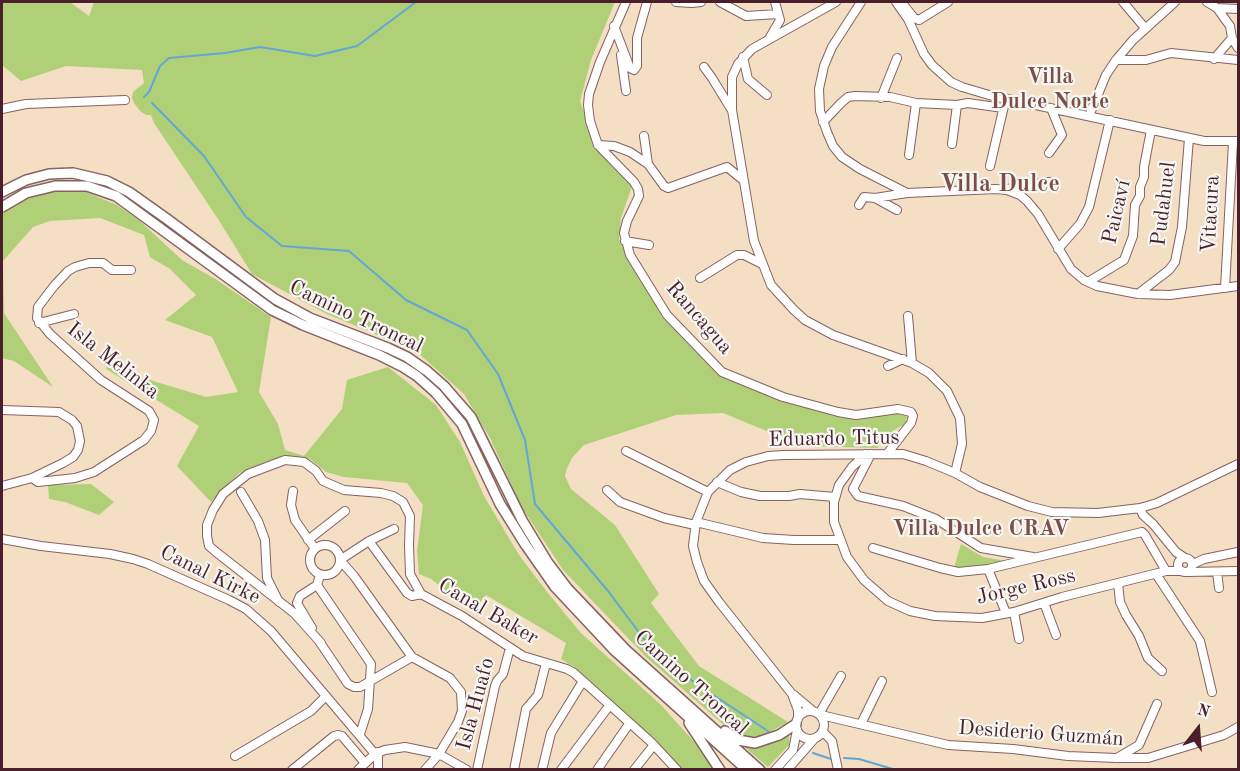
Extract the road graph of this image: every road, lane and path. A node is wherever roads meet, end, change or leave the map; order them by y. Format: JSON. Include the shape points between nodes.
{"nodes":[{"id":1,"x":626,"y":2,"type":"edge"},
{"id":2,"x":647,"y":2,"type":"edge"},
{"id":3,"x":676,"y":2,"type":"edge"},
{"id":4,"x":701,"y":2,"type":"edge"},
{"id":5,"x":720,"y":2,"type":"edge"},
{"id":6,"x":775,"y":2,"type":"edge"},
{"id":7,"x":836,"y":2,"type":"edge"},
{"id":8,"x":861,"y":2,"type":"edge"},
{"id":9,"x":948,"y":2,"type":"edge"},
{"id":10,"x":1123,"y":2,"type":"edge"},
{"id":11,"x":1175,"y":2,"type":"edge"},
{"id":12,"x":1207,"y":2,"type":"edge"},
{"id":13,"x":897,"y":3,"type":"edge"},
{"id":14,"x":1217,"y":9,"type":"junction"},
{"id":15,"x":1239,"y":9,"type":"edge"},
{"id":16,"x":778,"y":14,"type":"junction"},
{"id":17,"x":614,"y":26,"type":"junction"},
{"id":18,"x":1145,"y":28,"type":"junction"},
{"id":19,"x":1232,"y":38,"type":"junction"},
{"id":20,"x":769,"y":40,"type":"junction"},
{"id":21,"x":621,"y":48,"type":"junction"},
{"id":22,"x":1239,"y":48,"type":"edge"},
{"id":23,"x":744,"y":57,"type":"junction"},
{"id":24,"x":897,"y":58,"type":"dead end"},
{"id":25,"x":1214,"y":59,"type":"junction"},
{"id":26,"x":1116,"y":60,"type":"junction"},
{"id":27,"x":1239,"y":60,"type":"edge"},
{"id":28,"x":704,"y":67,"type":"dead end"},
{"id":29,"x":626,"y":91,"type":"dead end"},
{"id":30,"x":767,"y":95,"type":"dead end"},
{"id":31,"x":881,"y":98,"type":"junction"},
{"id":32,"x":1006,"y":99,"type":"junction"},
{"id":33,"x":125,"y":100,"type":"dead end"},
{"id":34,"x":916,"y":103,"type":"junction"},
{"id":35,"x":957,"y":105,"type":"junction"},
{"id":36,"x":1003,"y":108,"type":"junction"},
{"id":37,"x":1051,"y":108,"type":"junction"},
{"id":38,"x":2,"y":109,"type":"edge"},
{"id":39,"x":732,"y":111,"type":"junction"},
{"id":40,"x":1089,"y":116,"type":"junction"},
{"id":41,"x":1110,"y":120,"type":"junction"},
{"id":42,"x":823,"y":122,"type":"junction"},
{"id":43,"x":1151,"y":130,"type":"junction"},
{"id":44,"x":644,"y":136,"type":"dead end"},
{"id":45,"x":1189,"y":138,"type":"junction"},
{"id":46,"x":1236,"y":141,"type":"edge"},
{"id":47,"x":952,"y":144,"type":"dead end"},
{"id":48,"x":598,"y":145,"type":"junction"},
{"id":49,"x":1049,"y":153,"type":"dead end"},
{"id":50,"x":909,"y":155,"type":"dead end"},
{"id":51,"x":648,"y":164,"type":"junction"},
{"id":52,"x":990,"y":166,"type":"dead end"},
{"id":53,"x":743,"y":180,"type":"junction"},
{"id":54,"x":1049,"y":182,"type":"dead end"},
{"id":55,"x":1005,"y":190,"type":"junction"},
{"id":56,"x":2,"y":192,"type":"edge"},
{"id":57,"x":907,"y":193,"type":"junction"},
{"id":58,"x":874,"y":198,"type":"junction"},
{"id":59,"x":859,"y":205,"type":"dead end"},
{"id":60,"x":2,"y":207,"type":"edge"},
{"id":61,"x":897,"y":210,"type":"dead end"},
{"id":62,"x":625,"y":241,"type":"junction"},
{"id":63,"x":649,"y":245,"type":"dead end"},
{"id":64,"x":1058,"y":249,"type":"junction"},
{"id":65,"x":762,"y":264,"type":"junction"},
{"id":66,"x":131,"y":270,"type":"dead end"},
{"id":67,"x":700,"y":278,"type":"dead end"},
{"id":68,"x":1088,"y":282,"type":"junction"},
{"id":69,"x":1239,"y":286,"type":"edge"},
{"id":70,"x":1225,"y":288,"type":"junction"},
{"id":71,"x":1138,"y":294,"type":"junction"},
{"id":72,"x":74,"y":314,"type":"dead end"},
{"id":73,"x":908,"y":316,"type":"dead end"},
{"id":74,"x":39,"y":322,"type":"junction"},
{"id":75,"x":903,"y":359,"type":"junction"},
{"id":76,"x":912,"y":363,"type":"junction"},
{"id":77,"x":888,"y":366,"type":"dead end"},
{"id":78,"x":2,"y":410,"type":"edge"},
{"id":79,"x":626,"y":452,"type":"dead end"},
{"id":80,"x":868,"y":454,"type":"junction"},
{"id":81,"x":887,"y":454,"type":"junction"},
{"id":82,"x":1239,"y":464,"type":"edge"},
{"id":83,"x":955,"y":473,"type":"junction"},
{"id":84,"x":32,"y":478,"type":"junction"},
{"id":85,"x":717,"y":482,"type":"junction"},
{"id":86,"x":2,"y":486,"type":"edge"},
{"id":87,"x":606,"y":490,"type":"dead end"},
{"id":88,"x":293,"y":491,"type":"dead end"},
{"id":89,"x":241,"y":492,"type":"dead end"},
{"id":90,"x":708,"y":492,"type":"junction"},
{"id":91,"x":835,"y":497,"type":"junction"},
{"id":92,"x":1140,"y":508,"type":"junction"},
{"id":93,"x":345,"y":511,"type":"dead end"},
{"id":94,"x":695,"y":524,"type":"junction"},
{"id":95,"x":394,"y":529,"type":"dead end"},
{"id":96,"x":2,"y":539,"type":"edge"},
{"id":97,"x":308,"y":540,"type":"junction"},
{"id":98,"x":840,"y":540,"type":"junction"},
{"id":99,"x":369,"y":541,"type":"junction"},
{"id":100,"x":873,"y":548,"type":"dead end"},
{"id":101,"x":315,"y":549,"type":"junction"},
{"id":102,"x":1239,"y":552,"type":"edge"},
{"id":103,"x":1037,"y":558,"type":"junction"},
{"id":104,"x":340,"y":560,"type":"junction"},
{"id":105,"x":1185,"y":566,"type":"junction"},
{"id":106,"x":988,"y":569,"type":"junction"},
{"id":107,"x":1168,"y":570,"type":"junction"},
{"id":108,"x":1239,"y":571,"type":"edge"},
{"id":109,"x":1217,"y":572,"type":"junction"},
{"id":110,"x":1156,"y":574,"type":"junction"},
{"id":111,"x":320,"y":575,"type":"junction"},
{"id":112,"x":1118,"y":583,"type":"junction"},
{"id":113,"x":317,"y":585,"type":"junction"},
{"id":114,"x":1219,"y":588,"type":"dead end"},
{"id":115,"x":422,"y":594,"type":"junction"},
{"id":116,"x":280,"y":603,"type":"junction"},
{"id":117,"x":1044,"y":603,"type":"junction"},
{"id":118,"x":1010,"y":613,"type":"junction"},
{"id":119,"x":1056,"y":635,"type":"dead end"},
{"id":120,"x":1019,"y":639,"type":"dead end"},
{"id":121,"x":321,"y":643,"type":"junction"},
{"id":122,"x":510,"y":648,"type":"junction"},
{"id":123,"x":412,"y":657,"type":"junction"},
{"id":124,"x":546,"y":663,"type":"junction"},
{"id":125,"x":1162,"y":671,"type":"dead end"},
{"id":126,"x":841,"y":676,"type":"dead end"},
{"id":127,"x":371,"y":680,"type":"junction"},
{"id":128,"x":583,"y":681,"type":"junction"},
{"id":129,"x":882,"y":681,"type":"dead end"},
{"id":130,"x":666,"y":686,"type":"junction"},
{"id":131,"x":1212,"y":692,"type":"dead end"},
{"id":132,"x":792,"y":694,"type":"junction"},
{"id":133,"x":326,"y":696,"type":"junction"},
{"id":134,"x":1157,"y":704,"type":"dead end"},
{"id":135,"x":609,"y":706,"type":"junction"},
{"id":136,"x":679,"y":710,"type":"junction"},
{"id":137,"x":819,"y":716,"type":"junction"},
{"id":138,"x":629,"y":724,"type":"junction"},
{"id":139,"x":797,"y":724,"type":"junction"},
{"id":140,"x":861,"y":724,"type":"junction"},
{"id":141,"x":1239,"y":727,"type":"edge"},
{"id":142,"x":823,"y":732,"type":"junction"},
{"id":143,"x":360,"y":734,"type":"junction"},
{"id":144,"x":815,"y":738,"type":"junction"},
{"id":145,"x":653,"y":746,"type":"junction"},
{"id":146,"x":376,"y":753,"type":"junction"},
{"id":147,"x":439,"y":754,"type":"junction"},
{"id":148,"x":235,"y":756,"type":"dead end"},
{"id":149,"x":1116,"y":758,"type":"junction"},
{"id":150,"x":365,"y":763,"type":"junction"},
{"id":151,"x":292,"y":770,"type":"edge"},
{"id":152,"x":358,"y":770,"type":"edge"},
{"id":153,"x":378,"y":770,"type":"edge"},
{"id":154,"x":426,"y":770,"type":"edge"},
{"id":155,"x":467,"y":770,"type":"edge"},
{"id":156,"x":477,"y":770,"type":"edge"},
{"id":157,"x":514,"y":770,"type":"edge"},
{"id":158,"x":542,"y":770,"type":"edge"},
{"id":159,"x":561,"y":770,"type":"edge"},
{"id":160,"x":597,"y":770,"type":"edge"},
{"id":161,"x":634,"y":770,"type":"edge"},
{"id":162,"x":677,"y":770,"type":"edge"},
{"id":163,"x":720,"y":770,"type":"edge"},
{"id":164,"x":747,"y":770,"type":"edge"},
{"id":165,"x":760,"y":770,"type":"edge"},
{"id":166,"x":775,"y":770,"type":"edge"},
{"id":167,"x":787,"y":770,"type":"edge"},
{"id":168,"x":837,"y":770,"type":"edge"}],
"edges":[{"from":1,"to":17,"type":"street"},
{"from":2,"to":21,"type":"street","via":[[637,38],[634,70]]},
{"from":3,"to":4,"type":"street"},
{"from":5,"to":16,"type":"street","via":[[746,16]]},
{"from":6,"to":16,"type":"street"},
{"from":7,"to":20,"type":"street"},
{"from":8,"to":42,"type":"street","via":[[824,66],[819,89]]},
{"from":9,"to":13,"type":"street","via":[[919,20],[905,4]]},
{"from":10,"to":18,"type":"street"},
{"from":11,"to":18,"type":"street"},
{"from":12,"to":14,"type":"street"},
{"from":13,"to":32,"type":"street","via":[[924,54],[941,74],[962,87]]},
{"from":14,"to":15,"type":"street"},
{"from":14,"to":19,"type":"street","via":[[1230,26]]},
{"from":16,"to":20,"type":"street"},
{"from":17,"to":21,"type":"street"},
{"from":17,"to":48,"type":"street","via":[[589,94],[590,121]]},
{"from":18,"to":26,"type":"street"},
{"from":19,"to":22,"type":"street"},
{"from":19,"to":25,"type":"street"},
{"from":20,"to":23,"type":"street"},
{"from":21,"to":29,"type":"street"},
{"from":23,"to":30,"type":"street","via":[[748,79]]},
{"from":23,"to":39,"type":"street","via":[[730,86]]},
{"from":24,"to":31,"type":"street"},
{"from":25,"to":26,"type":"street","via":[[1171,53],[1146,60]]},
{"from":25,"to":27,"type":"street"},
{"from":26,"to":40,"type":"street"},
{"from":28,"to":39,"type":"street"},
{"from":31,"to":34,"type":"street"},
{"from":31,"to":42,"type":"street","via":[[848,98]]},
{"from":32,"to":36,"type":"street"},
{"from":32,"to":37,"type":"street"},
{"from":33,"to":38,"type":"street","via":[[26,104]]},
{"from":34,"to":35,"type":"street"},
{"from":34,"to":50,"type":"street"},
{"from":35,"to":36,"type":"street"},
{"from":35,"to":47,"type":"street"},
{"from":36,"to":52,"type":"street"},
{"from":37,"to":40,"type":"street"},
{"from":37,"to":49,"type":"street","via":[[1062,135]]},
{"from":39,"to":53,"type":"street"},
{"from":40,"to":41,"type":"street"},
{"from":41,"to":43,"type":"street"},
{"from":41,"to":64,"type":"street","via":[[1089,207]]},
{"from":42,"to":57,"type":"street","via":[[842,157]]},
{"from":43,"to":45,"type":"street"},
{"from":43,"to":68,"type":"street","name":"Paicaví","via":[[1140,196],[1135,205],[1133,236],[1124,260]]},
{"from":44,"to":51,"type":"street"},
{"from":45,"to":46,"type":"street"},
{"from":45,"to":71,"type":"street","name":"Pudahuel","via":[[1182,227],[1174,262]]},
{"from":46,"to":70,"type":"street","name":"Vitacura"},
{"from":48,"to":51,"type":"street","via":[[630,152]]},
{"from":48,"to":62,"type":"street","via":[[638,189]]},
{"from":51,"to":53,"type":"street","via":[[668,188],[728,167]]},
{"from":53,"to":65,"type":"street"},
{"from":54,"to":55,"type":"street"},
{"from":55,"to":57,"type":"street"},
{"from":55,"to":64,"type":"street","via":[[1027,201]]},
{"from":56,"to":130,"type":"main road","name":"Camino Troncal","via":[[49,174],[84,175],[107,181],[129,192],[275,299],[309,318],[388,348],[427,371],[471,417],[506,490],[548,563],[604,629]]},
{"from":57,"to":58,"type":"street"},
{"from":58,"to":59,"type":"street","via":[[864,197]]},
{"from":58,"to":61,"type":"street"},
{"from":60,"to":136,"type":"main road","name":"Camino Troncal","via":[[26,193],[56,186],[87,186],[116,196],[272,309],[417,376],[462,423],[500,504],[555,587],[614,650]]},
{"from":62,"to":63,"type":"street"},
{"from":62,"to":81,"type":"street","name":"Rancagua","via":[[667,315],[722,372],[783,398],[838,412],[911,412],[911,423]]},
{"from":64,"to":68,"type":"street","via":[[1071,269]]},
{"from":65,"to":67,"type":"street","via":[[741,254]]},
{"from":65,"to":75,"type":"street","via":[[775,290],[815,327]]},
{"from":66,"to":74,"type":"street","name":"Isla Melinka","via":[[112,270],[103,263],[89,263],[68,271],[38,307]]},
{"from":68,"to":71,"type":"street"},
{"from":69,"to":70,"type":"street"},
{"from":70,"to":71,"type":"street","via":[[1170,295]]},
{"from":72,"to":74,"type":"street"},
{"from":73,"to":76,"type":"street"},
{"from":74,"to":84,"type":"street","name":"Isla Melinka","via":[[101,380],[149,411],[154,420],[144,440],[94,472],[38,482]]},
{"from":75,"to":76,"type":"street"},
{"from":75,"to":77,"type":"street"},
{"from":76,"to":83,"type":"street","via":[[947,391],[960,418],[962,444]]},
{"from":78,"to":84,"type":"street","via":[[59,412],[77,426],[80,441],[73,457]]},
{"from":79,"to":90,"type":"street"},
{"from":80,"to":81,"type":"street","name":"Eduardo Titus"},
{"from":80,"to":85,"type":"street","name":"Eduardo Titus","via":[[768,456],[730,470]]},
{"from":80,"to":91,"type":"street","via":[[852,467]]},
{"from":80,"to":103,"type":"street","via":[[853,489],[858,496],[936,519],[981,548]]},
{"from":81,"to":83,"type":"street","name":"Eduardo Titus","via":[[903,454]]},
{"from":82,"to":92,"type":"street"},
{"from":83,"to":92,"type":"street","name":"Eduardo Titus","via":[[980,487],[1052,512],[1098,513]]},
{"from":84,"to":86,"type":"street"},
{"from":85,"to":90,"type":"street","name":"Eduardo Titus"},
{"from":85,"to":91,"type":"street","via":[[760,496]]},
{"from":87,"to":94,"type":"street","via":[[620,502]]},
{"from":88,"to":97,"type":"street","via":[[295,520]]},
{"from":89,"to":116,"type":"street","via":[[265,540],[267,578]]},
{"from":90,"to":94,"type":"street","name":"Eduardo Titus"},
{"from":91,"to":98,"type":"street","name":"Jorge Ross","via":[[833,510]]},
{"from":92,"to":105,"type":"street"},
{"from":93,"to":97,"type":"street"},
{"from":94,"to":98,"type":"street","via":[[763,538]]},
{"from":94,"to":132,"type":"street","name":"Eduardo Titus","via":[[693,546],[704,581]]},
{"from":95,"to":99,"type":"street"},
{"from":96,"to":133,"type":"street","name":"Canal Kirke","via":[[133,559],[229,600],[271,631]]},
{"from":97,"to":101,"type":"street"},
{"from":98,"to":118,"type":"street","name":"Jorge Ross","via":[[864,580],[897,606],[921,614],[960,618]]},
{"from":99,"to":104,"type":"street"},
{"from":99,"to":115,"type":"street","via":[[407,593]]},
{"from":100,"to":106,"type":"street","via":[[958,572]]},
{"from":101,"to":104,"type":"street","via":[[331,546]]},
{"from":101,"to":111,"type":"street","via":[[310,562]]},
{"from":102,"to":105,"type":"street","name":"Jorge Ross"},
{"from":103,"to":106,"type":"street"},
{"from":103,"to":107,"type":"street","via":[[1142,532]]},
{"from":104,"to":111,"type":"street","via":[[331,574]]},
{"from":104,"to":123,"type":"street"},
{"from":105,"to":107,"type":"street","name":"Jorge Ross"},
{"from":105,"to":109,"type":"street"},
{"from":106,"to":118,"type":"street"},
{"from":107,"to":110,"type":"street","name":"Jorge Ross"},
{"from":108,"to":109,"type":"street"},
{"from":109,"to":114,"type":"street"},
{"from":110,"to":112,"type":"street","name":"Jorge Ross"},
{"from":110,"to":131,"type":"street","via":[[1200,641]]},
{"from":111,"to":113,"type":"street"},
{"from":112,"to":117,"type":"street","name":"Jorge Ross"},
{"from":112,"to":125,"type":"street","via":[[1126,615],[1148,658]]},
{"from":113,"to":121,"type":"street","via":[[300,596],[297,603]]},
{"from":113,"to":127,"type":"street","via":[[371,664]]},
{"from":115,"to":116,"type":"street","name":"Canal Baker","via":[[410,574],[410,516],[403,502],[381,493],[344,490],[322,481],[304,462],[285,460],[248,474],[229,489],[207,525],[209,546]]},
{"from":115,"to":122,"type":"street","name":"Canal Baker"},
{"from":116,"to":121,"type":"street","name":"Canal Baker"},
{"from":117,"to":118,"type":"street","name":"Jorge Ross"},
{"from":117,"to":119,"type":"street"},
{"from":118,"to":120,"type":"street"},
{"from":121,"to":127,"type":"street","via":[[348,684],[360,687]]},
{"from":122,"to":124,"type":"street","name":"Canal Baker"},
{"from":122,"to":156,"type":"street","name":"Isla Huafo","via":[[503,674],[495,686]]},
{"from":123,"to":127,"type":"street"},
{"from":123,"to":147,"type":"street","via":[[450,678],[461,692],[462,711]]},
{"from":124,"to":128,"type":"street","name":"Canal Baker","via":[[567,669]]},
{"from":124,"to":157,"type":"street","via":[[538,694],[526,710]]},
{"from":126,"to":137,"type":"street"},
{"from":127,"to":143,"type":"street"},
{"from":128,"to":135,"type":"street","name":"Canal Baker"},
{"from":128,"to":158,"type":"street","via":[[551,733]]},
{"from":129,"to":140,"type":"street"},
{"from":130,"to":139,"type":"main road","via":[[743,742],[779,735]]},
{"from":130,"to":165,"type":"main road","name":"Camino Troncal"},
{"from":132,"to":137,"type":"street","name":"Eduardo Titus"},
{"from":132,"to":139,"type":"street","name":"Eduardo Titus"},
{"from":133,"to":143,"type":"street","name":"Canal Kirke"},
{"from":133,"to":148,"type":"street","via":[[311,711]]},
{"from":134,"to":149,"type":"street","via":[[1139,745]]},
{"from":135,"to":138,"type":"street","name":"Canal Baker"},
{"from":135,"to":159,"type":"street"},
{"from":136,"to":163,"type":"main road"},
{"from":136,"to":164,"type":"main road","name":"Camino Troncal"},
{"from":137,"to":139,"type":"street","via":[[807,711]]},
{"from":137,"to":140,"type":"street","name":"Desiderio Guzmán"},
{"from":137,"to":142,"type":"street"},
{"from":138,"to":145,"type":"street","name":"Canal Baker"},
{"from":138,"to":160,"type":"street"},
{"from":139,"to":144,"type":"street","via":[[805,738]]},
{"from":139,"to":166,"type":"street","via":[[793,750]]},
{"from":140,"to":149,"type":"street","name":"Desiderio Guzmán","via":[[948,745]]},
{"from":141,"to":149,"type":"street","name":"Desiderio Guzmán","via":[[1148,758]]},
{"from":142,"to":144,"type":"street"},
{"from":142,"to":168,"type":"street","via":[[832,741]]},
{"from":143,"to":146,"type":"street","name":"Canal Kirke"},
{"from":144,"to":167,"type":"street"},
{"from":145,"to":161,"type":"street"},
{"from":145,"to":162,"type":"street","name":"Canal Baker"},
{"from":146,"to":147,"type":"street","via":[[405,747]]},
{"from":146,"to":150,"type":"street"},
{"from":146,"to":153,"type":"street"},
{"from":147,"to":154,"type":"street"},
{"from":147,"to":155,"type":"street"},
{"from":150,"to":151,"type":"street","via":[[338,735]]},
{"from":150,"to":152,"type":"street"}]}
